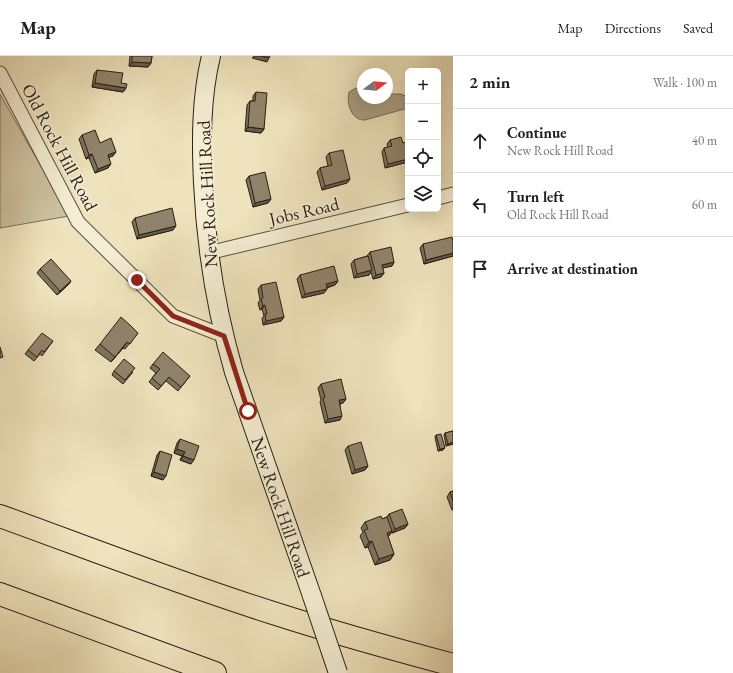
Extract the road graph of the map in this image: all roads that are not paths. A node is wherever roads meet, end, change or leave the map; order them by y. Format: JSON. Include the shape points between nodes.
{"nodes":[{"id":1,"x":211,"y":56,"type":"edge"},
{"id":2,"x":0,"y":73,"type":"edge"},
{"id":3,"x":453,"y":194,"type":"edge"},
{"id":4,"x":441,"y":197,"type":"edge"},
{"id":5,"x":405,"y":206,"type":"edge"},
{"id":6,"x":208,"y":253,"type":"junction"},
{"id":7,"x":224,"y":336,"type":"junction"},
{"id":8,"x":0,"y":516,"type":"edge"},
{"id":9,"x":0,"y":594,"type":"edge"},
{"id":10,"x":453,"y":665,"type":"edge"},
{"id":11,"x":215,"y":673,"type":"edge"},
{"id":12,"x":338,"y":673,"type":"edge"}],
"edges":[{"from":1,"to":6,"type":"main road","name":"New Rock Hill Road","via":[[203,101],[201,138]]},
{"from":2,"to":7,"type":"street","name":"Old Rock Hill Road","via":[[78,222],[173,316]]},
{"from":3,"to":4,"type":"street"},
{"from":5,"to":6,"type":"street","name":"Jobs Road"},
{"from":6,"to":7,"type":"main road","name":"New Rock Hill Road"},
{"from":7,"to":12,"type":"main road","name":"New Rock Hill Road","bridge":true},
{"from":8,"to":10,"type":"highway","via":[[273,613]]},
{"from":9,"to":11,"type":"highway"}]}
